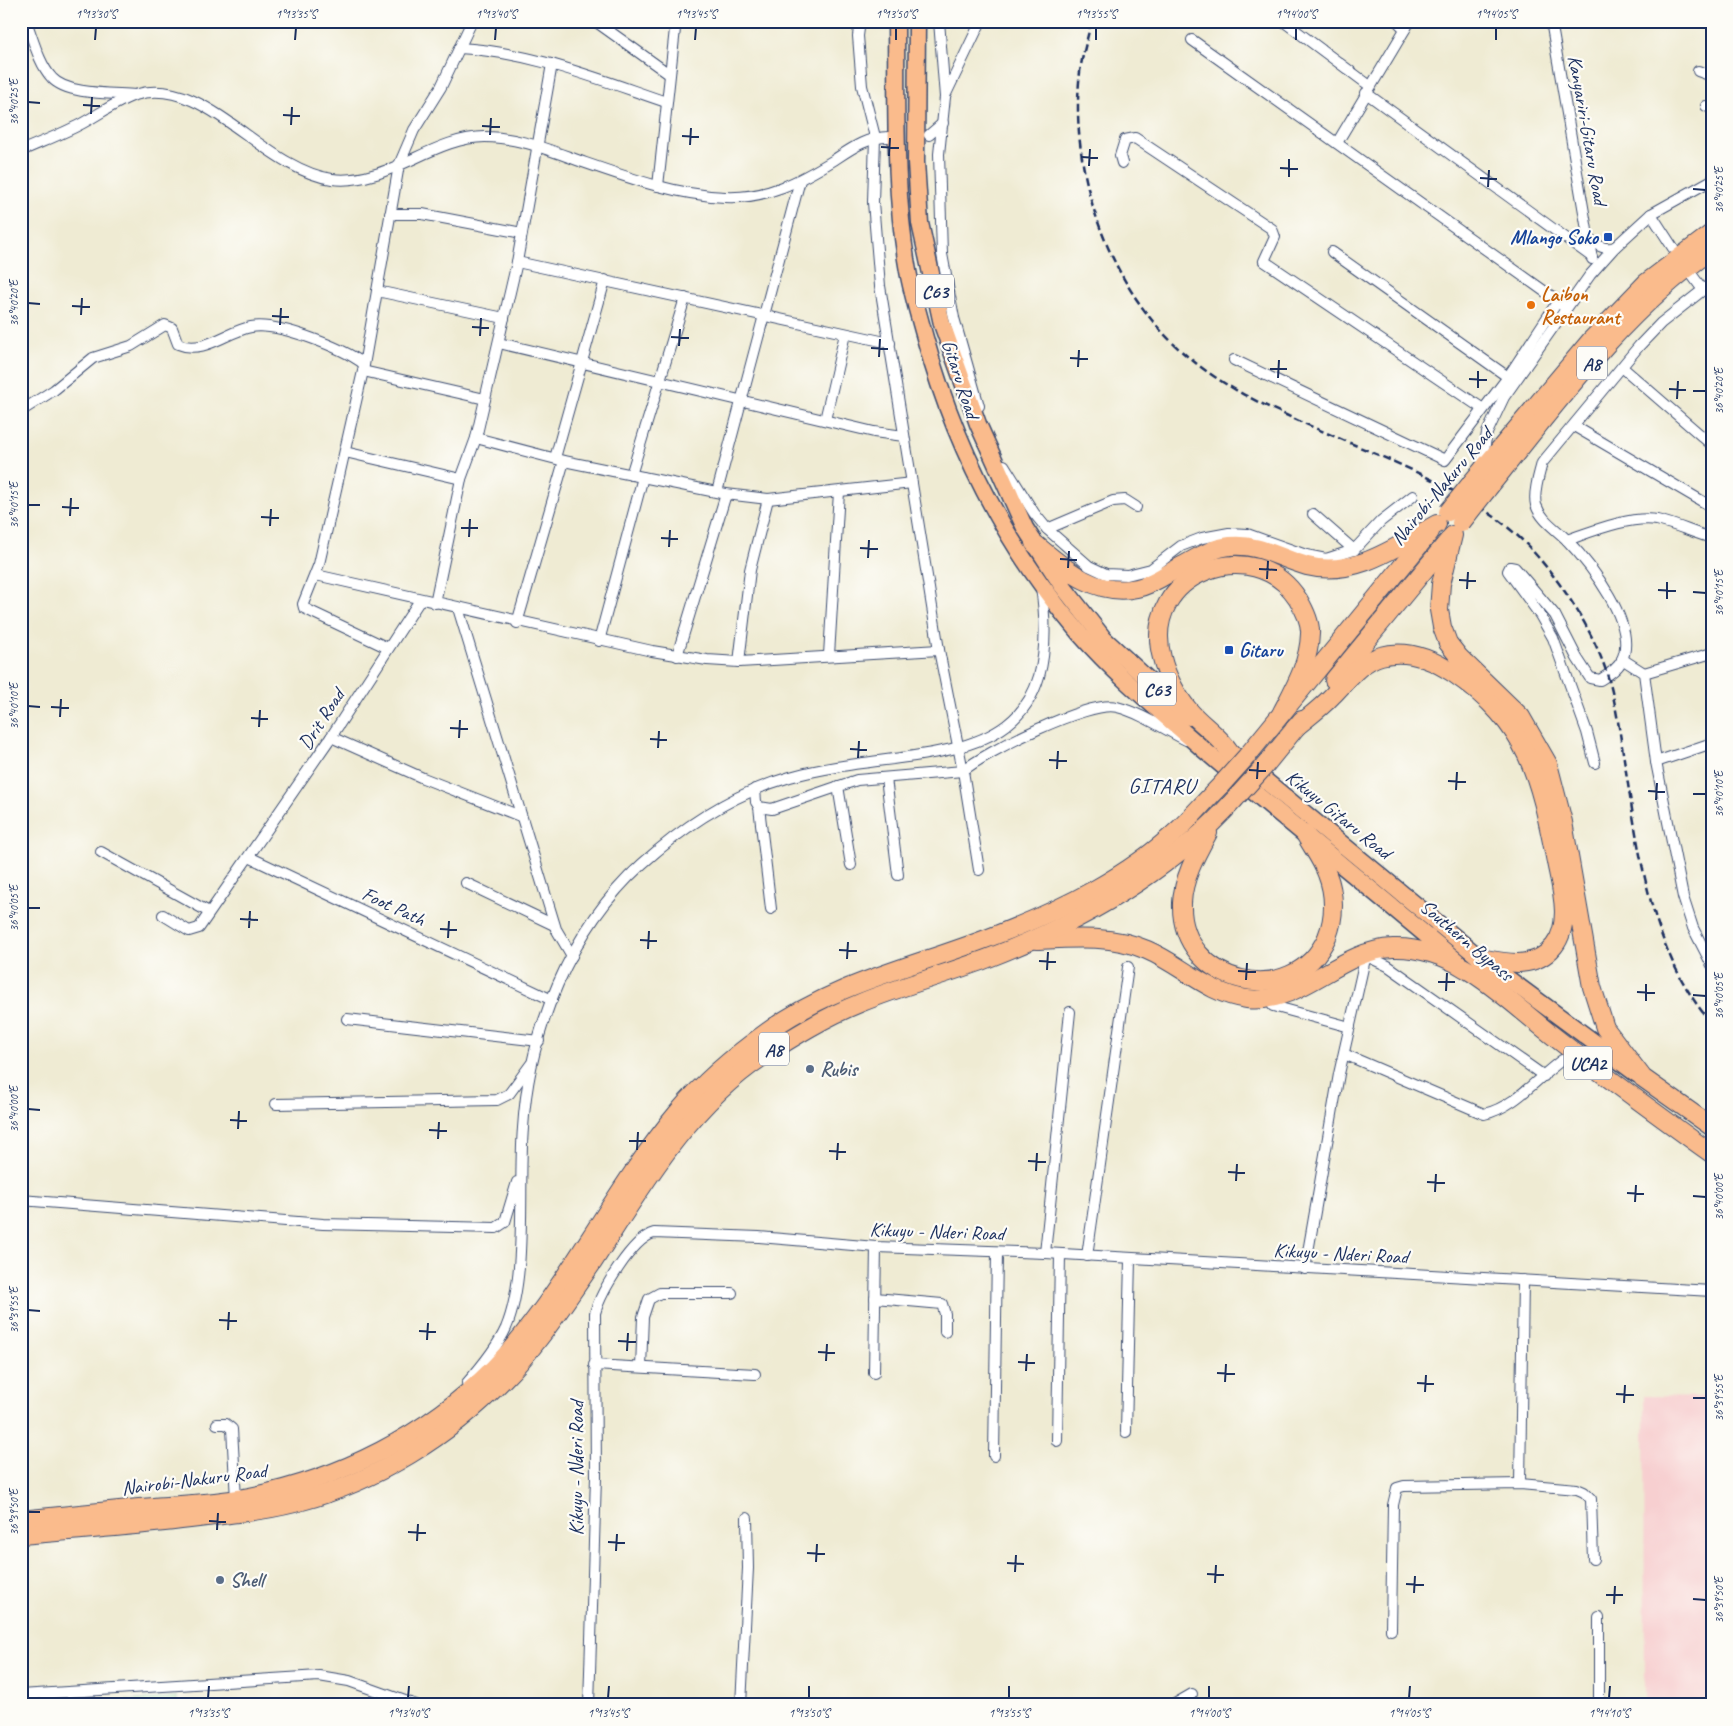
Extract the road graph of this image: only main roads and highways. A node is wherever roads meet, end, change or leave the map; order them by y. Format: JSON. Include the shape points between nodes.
{"nodes":[{"id":1,"x":896,"y":21,"type":"edge"},
{"id":2,"x":916,"y":21,"type":"edge"},
{"id":3,"x":1712,"y":233,"type":"edge"},
{"id":4,"x":1712,"y":250,"type":"edge"},
{"id":5,"x":1479,"y":482,"type":"junction"},
{"id":6,"x":1450,"y":524,"type":"junction"},
{"id":7,"x":1034,"y":543,"type":"junction"},
{"id":8,"x":1282,"y":712,"type":"junction"},
{"id":9,"x":1295,"y":728,"type":"junction"},
{"id":10,"x":1204,"y":749,"type":"joint"},
{"id":11,"x":1238,"y":754,"type":"junction"},
{"id":12,"x":1215,"y":822,"type":"junction"},
{"id":13,"x":1305,"y":834,"type":"junction"},
{"id":14,"x":1030,"y":940,"type":"junction"},
{"id":15,"x":1480,"y":958,"type":"junction"},
{"id":16,"x":1467,"y":969,"type":"junction"},
{"id":17,"x":1529,"y":996,"type":"joint"},
{"id":18,"x":1643,"y":1078,"type":"junction"},
{"id":19,"x":1712,"y":1127,"type":"edge"},
{"id":20,"x":1712,"y":1154,"type":"edge"},
{"id":21,"x":21,"y":1520,"type":"edge"},
{"id":22,"x":21,"y":1536,"type":"edge"}],
"edges":[{"from":1,"to":10,"type":"main road","name":"Gitaru Road","number":"C63","via":[[899,204],[908,274],[939,389],[977,480],[1014,546],[1081,635],[1138,693]]},
{"from":2,"to":7,"type":"main road","name":"Gitaru Road","number":"C63","via":[[916,162],[920,223],[942,324],[978,424],[1006,490]]},
{"from":3,"to":5,"type":"highway","name":"Nairobi-Nakuru Road","number":"A8","via":[[1672,261],[1591,340]]},
{"from":4,"to":5,"type":"highway","name":"Nairobi-Nakuru Road","number":"A8","via":[[1682,272],[1630,321],[1548,414]]},
{"from":5,"to":6,"type":"highway","name":"Nairobi-Nakuru Road","number":"A8","bridge":true},
{"from":6,"to":7,"type":"highway","number":"C63","via":[[1359,565],[1342,569],[1307,566],[1259,548],[1230,546],[1210,551],[1147,585],[1127,589],[1103,587],[1080,579]]},
{"from":6,"to":8,"type":"highway","name":"Nairobi-Nakuru Road","number":"A8"},
{"from":6,"to":9,"type":"highway","name":"Nairobi-Nakuru Road","number":"A8"},
{"from":6,"to":18,"type":"highway","via":[[1441,584],[1439,610],[1442,627],[1448,643],[1459,657],[1521,717],[1548,764],[1563,822],[1597,1007],[1606,1028]]},
{"from":7,"to":11,"type":"main road","name":"Kikuyu Gitaru Road","number":"C63","via":[[1104,639],[1168,699]]},
{"from":8,"to":11,"type":"highway","name":"Nairobi-Nakuru Road","number":"A8"},
{"from":8,"to":11,"type":"highway","via":[[1303,670],[1310,632],[1307,617],[1294,593],[1273,576],[1250,566],[1221,567],[1195,575],[1173,592],[1164,612],[1160,638],[1162,658],[1187,709]]},
{"from":9,"to":12,"type":"highway","name":"Nairobi-Nakuru Road","number":"A8","bridge":true},
{"from":9,"to":15,"type":"highway","via":[[1367,662],[1394,654],[1434,662],[1479,692],[1503,715],[1527,752],[1540,785],[1563,915],[1554,946],[1538,959],[1519,964]]},
{"from":10,"to":13,"type":"main road","name":"Southern Bypass","number":"C63"},
{"from":11,"to":15,"type":"main road","name":"Kikuyu Gitaru Road","number":"C63"},
{"from":11,"to":21,"type":"highway","name":"Nairobi-Nakuru Road","number":"A8","bridge":true,"via":[[1221,785],[1164,842],[1104,884],[995,936],[882,974],[817,1001],[766,1033],[724,1065],[678,1112],[558,1288],[519,1339],[491,1371],[420,1428],[352,1466],[313,1480],[236,1499]]},
{"from":12,"to":13,"type":"highway","via":[[1191,864],[1182,917],[1192,944],[1206,961],[1224,975],[1246,980],[1274,980],[1304,968],[1329,931],[1334,910],[1330,884]]},
{"from":12,"to":14,"type":"highway","number":"A8","via":[[1126,891]]},
{"from":13,"to":16,"type":"main road","name":"Southern Bypass","number":"C63"},
{"from":14,"to":16,"type":"highway","number":"UCA2","via":[[1081,938],[1119,941],[1165,959],[1217,991],[1249,999],[1274,997],[1293,990],[1343,962],[1378,950],[1420,950]]},
{"from":14,"to":22,"type":"highway","number":"A8","via":[[858,1004],[798,1034],[738,1076],[716,1095],[668,1149],[552,1320],[508,1376],[472,1410],[428,1443],[358,1481],[303,1501],[163,1523]]},
{"from":15,"to":17,"type":"main road","name":"Kikuyu Gitaru Road","number":"C63"},
{"from":16,"to":20,"type":"highway","name":"Southern Bypass","number":"UCA2","via":[[1616,1085]]},
{"from":17,"to":18,"type":"main road","name":"Southern Bypass","number":"C63"},
{"from":18,"to":19,"type":"highway","name":"Southern Bypass"}]}
